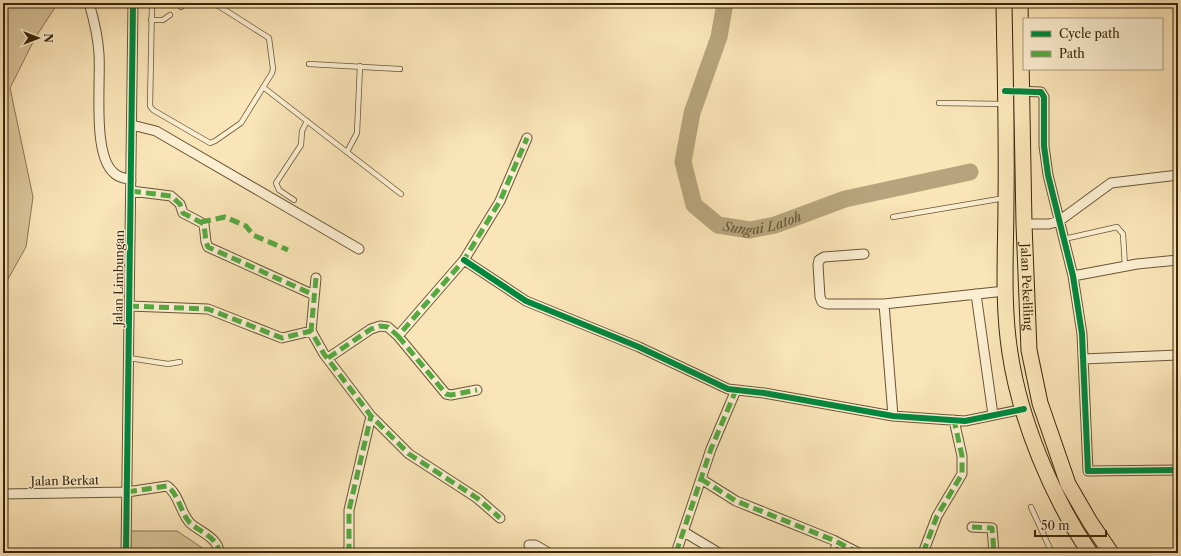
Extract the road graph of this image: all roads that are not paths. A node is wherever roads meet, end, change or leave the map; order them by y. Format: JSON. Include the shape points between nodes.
{"nodes":[{"id":1,"x":89,"y":3,"type":"edge"},
{"id":2,"x":133,"y":3,"type":"edge"},
{"id":3,"x":152,"y":3,"type":"edge"},
{"id":4,"x":187,"y":3,"type":"edge"},
{"id":5,"x":214,"y":3,"type":"edge"},
{"id":6,"x":1004,"y":3,"type":"edge"},
{"id":7,"x":1020,"y":3,"type":"edge"},
{"id":8,"x":181,"y":8,"type":"dead end"},
{"id":9,"x":170,"y":15,"type":"dead end"},
{"id":10,"x":151,"y":20,"type":"junction"},
{"id":11,"x":310,"y":64,"type":"dead end"},
{"id":12,"x":360,"y":66,"type":"junction"},
{"id":13,"x":400,"y":69,"type":"dead end"},
{"id":14,"x":263,"y":87,"type":"junction"},
{"id":15,"x":1021,"y":91,"type":"junction"},
{"id":16,"x":1006,"y":98,"type":"junction"},
{"id":17,"x":939,"y":103,"type":"dead end"},
{"id":18,"x":307,"y":121,"type":"junction"},
{"id":19,"x":132,"y":125,"type":"junction"},
{"id":20,"x":527,"y":138,"type":"dead end"},
{"id":21,"x":347,"y":152,"type":"junction"},
{"id":22,"x":1178,"y":175,"type":"edge"},
{"id":23,"x":131,"y":180,"type":"junction"},
{"id":24,"x":131,"y":192,"type":"junction"},
{"id":25,"x":401,"y":194,"type":"dead end"},
{"id":26,"x":1006,"y":198,"type":"junction"},
{"id":27,"x":294,"y":200,"type":"dead end"},
{"id":28,"x":893,"y":217,"type":"dead end"},
{"id":29,"x":1059,"y":221,"type":"junction"},
{"id":30,"x":1024,"y":224,"type":"junction"},
{"id":31,"x":1064,"y":239,"type":"junction"},
{"id":32,"x":359,"y":249,"type":"dead end"},
{"id":33,"x":864,"y":254,"type":"dead end"},
{"id":34,"x":464,"y":260,"type":"junction"},
{"id":35,"x":1178,"y":260,"type":"edge"},
{"id":36,"x":1125,"y":266,"type":"junction"},
{"id":37,"x":1073,"y":276,"type":"junction"},
{"id":38,"x":316,"y":278,"type":"dead end"},
{"id":39,"x":1005,"y":291,"type":"junction"},
{"id":40,"x":976,"y":294,"type":"junction"},
{"id":41,"x":314,"y":295,"type":"junction"},
{"id":42,"x":884,"y":304,"type":"junction"},
{"id":43,"x":129,"y":306,"type":"junction"},
{"id":44,"x":311,"y":331,"type":"junction"},
{"id":45,"x":398,"y":336,"type":"junction"},
{"id":46,"x":1178,"y":355,"type":"edge"},
{"id":47,"x":129,"y":358,"type":"junction"},
{"id":48,"x":328,"y":358,"type":"junction"},
{"id":49,"x":1083,"y":359,"type":"junction"},
{"id":50,"x":180,"y":362,"type":"dead end"},
{"id":51,"x":477,"y":390,"type":"dead end"},
{"id":52,"x":736,"y":390,"type":"junction"},
{"id":53,"x":1024,"y":409,"type":"junction"},
{"id":54,"x":993,"y":415,"type":"junction"},
{"id":55,"x":371,"y":416,"type":"junction"},
{"id":56,"x":893,"y":416,"type":"junction"},
{"id":57,"x":954,"y":420,"type":"junction"},
{"id":58,"x":1178,"y":470,"type":"edge"},
{"id":59,"x":701,"y":479,"type":"junction"},
{"id":60,"x":127,"y":492,"type":"junction"},
{"id":61,"x":3,"y":494,"type":"edge"},
{"id":62,"x":1031,"y":507,"type":"dead end"},
{"id":63,"x":500,"y":518,"type":"dead end"},
{"id":64,"x":972,"y":527,"type":"dead end"},
{"id":65,"x":684,"y":532,"type":"junction"},
{"id":66,"x":836,"y":541,"type":"junction"},
{"id":67,"x":528,"y":547,"type":"dead end"},
{"id":68,"x":126,"y":553,"type":"edge"},
{"id":69,"x":220,"y":553,"type":"edge"},
{"id":70,"x":346,"y":553,"type":"edge"},
{"id":71,"x":549,"y":553,"type":"edge"},
{"id":72,"x":676,"y":553,"type":"edge"},
{"id":73,"x":719,"y":553,"type":"edge"},
{"id":74,"x":831,"y":553,"type":"edge"},
{"id":75,"x":859,"y":553,"type":"edge"},
{"id":76,"x":923,"y":553,"type":"edge"},
{"id":77,"x":994,"y":553,"type":"edge"},
{"id":78,"x":1052,"y":553,"type":"edge"},
{"id":79,"x":1090,"y":553,"type":"edge"},
{"id":80,"x":1111,"y":553,"type":"edge"}],
"edges":[{"from":1,"to":23,"type":"street","via":[[97,33],[99,122],[105,159],[114,174]]},
{"from":2,"to":19,"type":"street","name":"Jalan Limbungan"},
{"from":3,"to":10,"type":"lane"},
{"from":4,"to":8,"type":"lane"},
{"from":5,"to":14,"type":"lane","via":[[270,39],[273,70]]},
{"from":6,"to":16,"type":"main road","name":"Jalan Pekeliling"},
{"from":7,"to":15,"type":"main road","name":"Jalan Pekeliling"},
{"from":9,"to":10,"type":"lane","via":[[163,20]]},
{"from":10,"to":14,"type":"lane","via":[[150,104],[160,114],[208,142],[213,142],[240,123]]},
{"from":11,"to":12,"type":"lane"},
{"from":12,"to":13,"type":"lane"},
{"from":12,"to":21,"type":"lane","via":[[357,133]]},
{"from":14,"to":18,"type":"lane"},
{"from":15,"to":16,"type":"street"},
{"from":15,"to":29,"type":"street","via":[[1040,92],[1044,97],[1044,146]]},
{"from":15,"to":30,"type":"main road","name":"Jalan Pekeliling"},
{"from":16,"to":17,"type":"lane"},
{"from":16,"to":26,"type":"main road","name":"Jalan Pekeliling"},
{"from":18,"to":21,"type":"lane"},
{"from":18,"to":27,"type":"lane","via":[[302,131],[301,145],[276,183],[279,190]]},
{"from":19,"to":23,"type":"street","name":"Jalan Limbungan"},
{"from":19,"to":32,"type":"street","via":[[156,131]]},
{"from":20,"to":34,"type":"street","via":[[500,201]]},
{"from":21,"to":25,"type":"lane"},
{"from":22,"to":29,"type":"street","via":[[1111,183]]},
{"from":23,"to":24,"type":"street","name":"Jalan Limbungan"},
{"from":24,"to":41,"type":"street","via":[[173,196],[183,213],[204,224],[208,247]]},
{"from":24,"to":43,"type":"street","name":"Jalan Limbungan"},
{"from":26,"to":28,"type":"lane"},
{"from":26,"to":39,"type":"main road","name":"Jalan Pekeliling"},
{"from":29,"to":30,"type":"street","via":[[1049,224]]},
{"from":29,"to":31,"type":"street"},
{"from":30,"to":80,"type":"main road","name":"Jalan Pekeliling","via":[[1029,350],[1040,403],[1071,489]]},
{"from":31,"to":36,"type":"lane","via":[[1117,227],[1122,231]]},
{"from":31,"to":37,"type":"street"},
{"from":33,"to":42,"type":"street","via":[[824,257],[820,260],[818,265],[821,300],[827,304]]},
{"from":34,"to":45,"type":"street"},
{"from":34,"to":52,"type":"street","via":[[529,302],[639,347],[728,389]]},
{"from":35,"to":36,"type":"street"},
{"from":36,"to":37,"type":"street"},
{"from":37,"to":49,"type":"street"},
{"from":38,"to":41,"type":"street"},
{"from":39,"to":40,"type":"street"},
{"from":39,"to":53,"type":"main road","name":"Jalan Pekeliling","via":[[1010,353]]},
{"from":40,"to":42,"type":"street"},
{"from":40,"to":54,"type":"street"},
{"from":41,"to":44,"type":"street"},
{"from":42,"to":56,"type":"street"},
{"from":43,"to":44,"type":"street","via":[[208,309],[282,338]]},
{"from":43,"to":47,"type":"street","name":"Jalan Limbungan"},
{"from":44,"to":48,"type":"street"},
{"from":45,"to":48,"type":"street","via":[[388,327],[376,327]]},
{"from":45,"to":51,"type":"street","via":[[446,394]]},
{"from":46,"to":49,"type":"street"},
{"from":47,"to":50,"type":"lane","via":[[168,364]]},
{"from":47,"to":60,"type":"street","name":"Jalan Limbungan"},
{"from":48,"to":55,"type":"street"},
{"from":49,"to":58,"type":"street","via":[[1088,471]]},
{"from":52,"to":56,"type":"street"},
{"from":52,"to":59,"type":"street","via":[[710,449]]},
{"from":53,"to":54,"type":"street"},
{"from":53,"to":79,"type":"main road","name":"Jalan Pekeliling","via":[[1058,500]]},
{"from":54,"to":57,"type":"street","via":[[965,421]]},
{"from":55,"to":63,"type":"street","via":[[409,454],[477,498]]},
{"from":55,"to":70,"type":"street","via":[[349,510]]},
{"from":56,"to":57,"type":"street"},
{"from":57,"to":76,"type":"street","via":[[963,465],[962,474],[941,510]]},
{"from":59,"to":65,"type":"street"},
{"from":59,"to":66,"type":"street","via":[[736,501]]},
{"from":60,"to":61,"type":"street","name":"Jalan Berkat"},
{"from":60,"to":68,"type":"street","name":"Jalan Limbungan"},
{"from":60,"to":69,"type":"street","name":"Jalan Berkat","via":[[167,486],[189,521],[217,543]]},
{"from":62,"to":78,"type":"lane"},
{"from":64,"to":77,"type":"street","via":[[992,528]]},
{"from":65,"to":72,"type":"street"},
{"from":65,"to":73,"type":"street"},
{"from":66,"to":74,"type":"lane"},
{"from":66,"to":75,"type":"street"},
{"from":67,"to":71,"type":"street","via":[[535,544]]}]}
